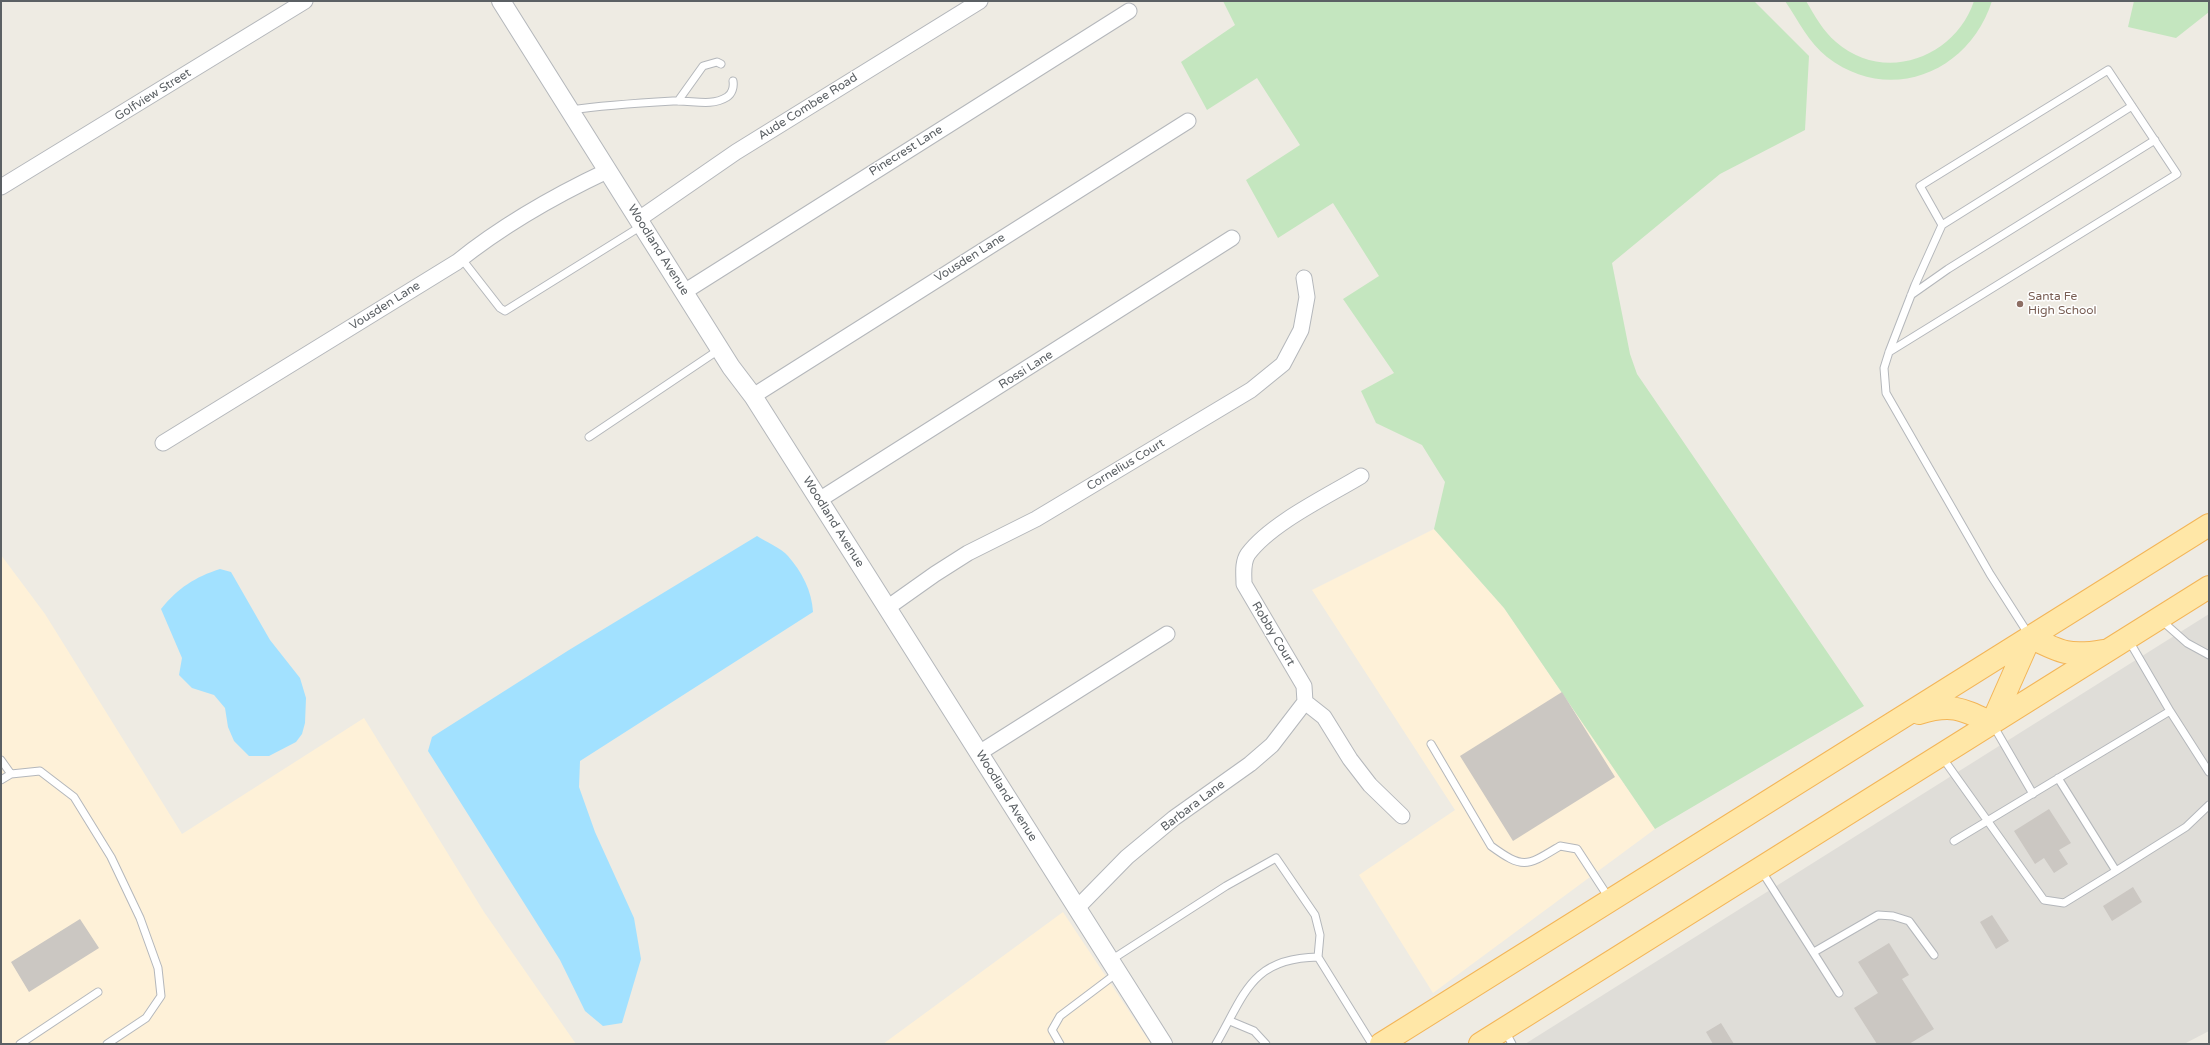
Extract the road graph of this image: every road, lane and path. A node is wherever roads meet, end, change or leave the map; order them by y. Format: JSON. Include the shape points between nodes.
{"nodes":[{"id":1,"x":305,"y":1,"type":"edge"},
{"id":2,"x":501,"y":1,"type":"edge"},
{"id":3,"x":980,"y":1,"type":"edge"},
{"id":4,"x":1129,"y":11,"type":"dead end"},
{"id":5,"x":722,"y":64,"type":"dead end"},
{"id":6,"x":733,"y":82,"type":"dead end"},
{"id":7,"x":678,"y":101,"type":"junction"},
{"id":8,"x":2132,"y":106,"type":"junction"},
{"id":9,"x":569,"y":110,"type":"junction"},
{"id":10,"x":1188,"y":121,"type":"dead end"},
{"id":11,"x":2155,"y":140,"type":"junction"},
{"id":12,"x":607,"y":171,"type":"junction"},
{"id":13,"x":1,"y":187,"type":"edge"},
{"id":14,"x":641,"y":222,"type":"junction"},
{"id":15,"x":1942,"y":225,"type":"junction"},
{"id":16,"x":1232,"y":238,"type":"dead end"},
{"id":17,"x":461,"y":258,"type":"junction"},
{"id":18,"x":1304,"y":278,"type":"dead end"},
{"id":19,"x":684,"y":292,"type":"junction"},
{"id":20,"x":1911,"y":295,"type":"junction"},
{"id":21,"x":720,"y":350,"type":"junction"},
{"id":22,"x":1889,"y":352,"type":"junction"},
{"id":23,"x":753,"y":396,"type":"junction"},
{"id":24,"x":589,"y":437,"type":"dead end"},
{"id":25,"x":163,"y":443,"type":"dead end"},
{"id":26,"x":1361,"y":476,"type":"dead end"},
{"id":27,"x":819,"y":500,"type":"junction"},
{"id":28,"x":2209,"y":525,"type":"edge"},
{"id":29,"x":2209,"y":587,"type":"edge"},
{"id":30,"x":887,"y":608,"type":"junction"},
{"id":31,"x":2159,"y":618,"type":"junction"},
{"id":32,"x":1167,"y":634,"type":"dead end"},
{"id":33,"x":2030,"y":637,"type":"junction"},
{"id":34,"x":2128,"y":638,"type":"junction"},
{"id":35,"x":2109,"y":650,"type":"junction"},
{"id":36,"x":2209,"y":655,"type":"edge"},
{"id":37,"x":1305,"y":702,"type":"junction"},
{"id":38,"x":2170,"y":711,"type":"junction"},
{"id":39,"x":1898,"y":720,"type":"junction"},
{"id":40,"x":1992,"y":723,"type":"junction"},
{"id":41,"x":1431,"y":744,"type":"dead end"},
{"id":42,"x":979,"y":753,"type":"junction"},
{"id":43,"x":1941,"y":755,"type":"junction"},
{"id":44,"x":1,"y":760,"type":"edge"},
{"id":45,"x":2209,"y":772,"type":"edge"},
{"id":46,"x":10,"y":774,"type":"junction"},
{"id":47,"x":2058,"y":778,"type":"junction"},
{"id":48,"x":1,"y":780,"type":"edge"},
{"id":49,"x":2033,"y":794,"type":"junction"},
{"id":50,"x":2209,"y":805,"type":"edge"},
{"id":51,"x":1402,"y":816,"type":"dead end"},
{"id":52,"x":1988,"y":820,"type":"junction"},
{"id":53,"x":1954,"y":841,"type":"dead end"},
{"id":54,"x":1760,"y":868,"type":"junction"},
{"id":55,"x":2116,"y":871,"type":"junction"},
{"id":56,"x":1610,"y":900,"type":"junction"},
{"id":57,"x":1078,"y":907,"type":"junction"},
{"id":58,"x":1814,"y":952,"type":"junction"},
{"id":59,"x":1934,"y":955,"type":"dead end"},
{"id":60,"x":1318,"y":958,"type":"junction"},
{"id":61,"x":1114,"y":966,"type":"junction"},
{"id":62,"x":98,"y":992,"type":"dead end"},
{"id":63,"x":1839,"y":993,"type":"dead end"},
{"id":64,"x":1230,"y":1021,"type":"junction"},
{"id":65,"x":1508,"y":1036,"type":"edge"},
{"id":66,"x":20,"y":1044,"type":"edge"},
{"id":67,"x":107,"y":1044,"type":"edge"},
{"id":68,"x":1060,"y":1044,"type":"edge"},
{"id":69,"x":1163,"y":1044,"type":"edge"},
{"id":70,"x":1216,"y":1044,"type":"edge"},
{"id":71,"x":1266,"y":1044,"type":"edge"},
{"id":72,"x":1372,"y":1044,"type":"edge"},
{"id":73,"x":1381,"y":1044,"type":"edge"},
{"id":74,"x":1480,"y":1044,"type":"edge"}],
"edges":[{"from":1,"to":13,"type":"street","name":"Golfview Street"},
{"from":2,"to":9,"type":"street","name":"Woodland Avenue"},
{"from":3,"to":14,"type":"street","name":"Aude Combee Road","via":[[736,152]]},
{"from":4,"to":19,"type":"street","name":"Pinecrest Lane"},
{"from":5,"to":7,"type":"lane","via":[[717,62],[703,66]]},
{"from":6,"to":7,"type":"lane","via":[[734,88],[728,97],[721,100],[695,103]]},
{"from":7,"to":9,"type":"lane","via":[[604,105]]},
{"from":8,"to":11,"type":"lane"},
{"from":8,"to":15,"type":"lane"},
{"from":8,"to":15,"type":"lane","via":[[2108,70],[1920,186]]},
{"from":9,"to":12,"type":"street","name":"Woodland Avenue"},
{"from":10,"to":23,"type":"street","name":"Vousden Lane"},
{"from":11,"to":20,"type":"lane","via":[[1948,268]]},
{"from":11,"to":22,"type":"lane","via":[[2177,174]]},
{"from":12,"to":14,"type":"street","name":"Woodland Avenue"},
{"from":12,"to":17,"type":"street","name":"Vousden Lane","via":[[542,204],[493,234]]},
{"from":14,"to":17,"type":"lane","via":[[505,311]]},
{"from":14,"to":19,"type":"street","name":"Woodland Avenue"},
{"from":15,"to":20,"type":"lane"},
{"from":16,"to":27,"type":"street","name":"Rossi Lane"},
{"from":17,"to":25,"type":"street","name":"Vousden Lane"},
{"from":18,"to":30,"type":"street","name":"Cornelius Court","via":[[1307,297],[1301,330],[1283,364],[1251,390],[1036,519],[968,553]]},
{"from":19,"to":21,"type":"street","name":"Woodland Avenue"},
{"from":20,"to":22,"type":"lane"},
{"from":21,"to":23,"type":"street","name":"Woodland Avenue"},
{"from":21,"to":24,"type":"lane"},
{"from":22,"to":33,"type":"lane","via":[[1884,368],[1886,393],[1990,574]]},
{"from":23,"to":27,"type":"street","name":"Woodland Avenue"},
{"from":26,"to":37,"type":"street","name":"Robby Court","via":[[1291,518],[1264,538],[1248,555],[1244,566],[1244,584],[1304,686]]},
{"from":27,"to":30,"type":"street","name":"Woodland Avenue"},
{"from":28,"to":33,"type":"main road"},
{"from":29,"to":31,"type":"main road"},
{"from":30,"to":42,"type":"street","name":"Woodland Avenue"},
{"from":31,"to":34,"type":"main road"},
{"from":31,"to":36,"type":"lane","via":[[2187,643]]},
{"from":32,"to":42,"type":"street"},
{"from":33,"to":35,"type":"main road","via":[[2062,652],[2082,655]]},
{"from":33,"to":39,"type":"main road"},
{"from":33,"to":40,"type":"main road"},
{"from":34,"to":35,"type":"main road"},
{"from":34,"to":38,"type":"lane"},
{"from":35,"to":40,"type":"main road"},
{"from":37,"to":51,"type":"street","via":[[1324,717],[1370,785]]},
{"from":37,"to":57,"type":"street","name":"Barbara Lane","via":[[1272,745],[1145,843]]},
{"from":38,"to":45,"type":"lane"},
{"from":38,"to":47,"type":"lane"},
{"from":39,"to":40,"type":"main road","via":[[1936,708],[1948,707]]},
{"from":39,"to":56,"type":"main road"},
{"from":40,"to":43,"type":"main road"},
{"from":40,"to":49,"type":"lane"},
{"from":41,"to":56,"type":"lane","via":[[1491,846],[1520,863],[1532,863],[1560,846],[1577,849]]},
{"from":42,"to":57,"type":"street","name":"Woodland Avenue"},
{"from":43,"to":52,"type":"lane"},
{"from":43,"to":54,"type":"main road"},
{"from":44,"to":46,"type":"lane"},
{"from":46,"to":48,"type":"lane"},
{"from":46,"to":67,"type":"lane","via":[[40,771],[74,797],[111,857],[140,918],[158,968],[161,996],[146,1018]]},
{"from":47,"to":49,"type":"lane"},
{"from":47,"to":55,"type":"lane"},
{"from":49,"to":52,"type":"lane"},
{"from":50,"to":55,"type":"lane","via":[[2186,826]]},
{"from":52,"to":53,"type":"lane"},
{"from":52,"to":55,"type":"lane","via":[[2044,900],[2064,903]]},
{"from":54,"to":58,"type":"lane"},
{"from":54,"to":65,"type":"main road"},
{"from":56,"to":73,"type":"main road"},
{"from":57,"to":61,"type":"street","name":"Woodland Avenue"},
{"from":58,"to":59,"type":"lane","via":[[1878,916],[1893,916],[1909,921]]},
{"from":58,"to":63,"type":"lane"},
{"from":60,"to":61,"type":"lane","via":[[1320,935],[1316,915],[1276,858],[1226,886]]},
{"from":60,"to":64,"type":"lane","via":[[1298,958],[1264,970],[1251,983]]},
{"from":60,"to":72,"type":"lane"},
{"from":61,"to":68,"type":"lane","via":[[1060,1016],[1052,1030]]},
{"from":61,"to":69,"type":"street","name":"Woodland Avenue"},
{"from":62,"to":66,"type":"lane"},
{"from":64,"to":70,"type":"lane"},
{"from":64,"to":71,"type":"lane","via":[[1254,1031]]},
{"from":65,"to":74,"type":"main road"}]}
